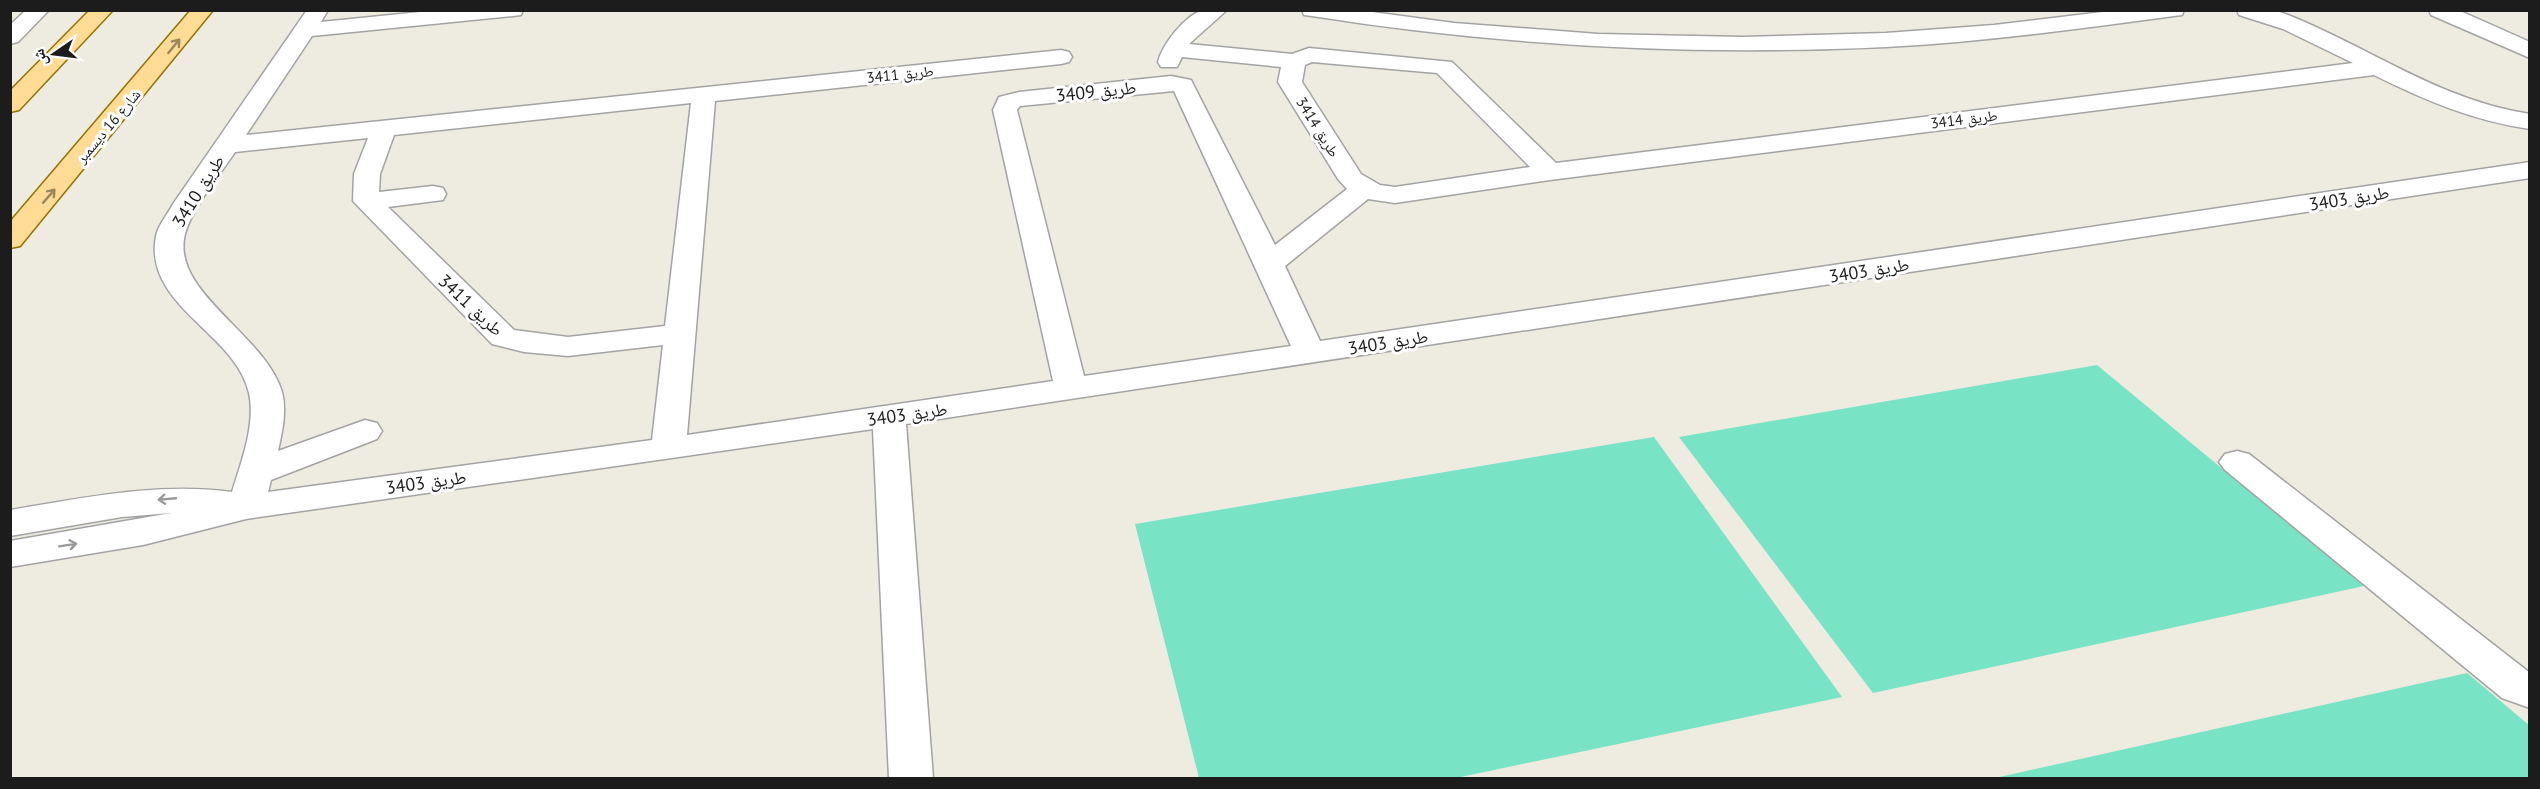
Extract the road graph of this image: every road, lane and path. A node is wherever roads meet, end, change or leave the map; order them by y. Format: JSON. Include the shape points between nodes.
{"nodes":[{"id":1,"x":39,"y":10,"type":"edge"},
{"id":2,"x":103,"y":10,"type":"edge"},
{"id":3,"x":203,"y":10,"type":"edge"},
{"id":4,"x":513,"y":10,"type":"edge"},
{"id":5,"x":1217,"y":10,"type":"edge"},
{"id":6,"x":1312,"y":10,"type":"edge"},
{"id":7,"x":1995,"y":10,"type":"edge"},
{"id":8,"x":2174,"y":10,"type":"edge"},
{"id":9,"x":2247,"y":10,"type":"edge"},
{"id":10,"x":2439,"y":10,"type":"edge"},
{"id":11,"x":311,"y":20,"type":"edge"},
{"id":12,"x":2023,"y":28,"type":"junction"},
{"id":13,"x":10,"y":37,"type":"edge"},
{"id":14,"x":1172,"y":49,"type":"junction"},
{"id":15,"x":2529,"y":51,"type":"edge"},
{"id":16,"x":1061,"y":57,"type":"dead end"},
{"id":17,"x":1294,"y":61,"type":"junction"},
{"id":18,"x":2379,"y":67,"type":"junction"},
{"id":19,"x":1179,"y":83,"type":"junction"},
{"id":20,"x":704,"y":95,"type":"junction"},
{"id":21,"x":10,"y":105,"type":"edge"},
{"id":22,"x":2529,"y":122,"type":"edge"},
{"id":23,"x":384,"y":129,"type":"junction"},
{"id":24,"x":227,"y":145,"type":"junction"},
{"id":25,"x":2529,"y":171,"type":"edge"},
{"id":26,"x":1550,"y":172,"type":"junction"},
{"id":27,"x":1363,"y":189,"type":"junction"},
{"id":28,"x":433,"y":194,"type":"dead end"},
{"id":29,"x":366,"y":201,"type":"junction"},
{"id":30,"x":10,"y":240,"type":"edge"},
{"id":31,"x":1270,"y":264,"type":"junction"},
{"id":32,"x":680,"y":334,"type":"junction"},
{"id":33,"x":1310,"y":354,"type":"junction"},
{"id":34,"x":1071,"y":390,"type":"junction"},
{"id":35,"x":889,"y":417,"type":"junction"},
{"id":36,"x":365,"y":431,"type":"dead end"},
{"id":37,"x":668,"y":450,"type":"junction"},
{"id":38,"x":2237,"y":462,"type":"dead end"},
{"id":39,"x":250,"y":490,"type":"junction"},
{"id":40,"x":10,"y":523,"type":"edge"},
{"id":41,"x":10,"y":554,"type":"edge"},
{"id":42,"x":2529,"y":692,"type":"edge"},
{"id":43,"x":911,"y":778,"type":"edge"}],
"edges":[{"from":1,"to":13,"type":"street"},
{"from":2,"to":21,"type":"main road"},
{"from":30,"to":3,"type":"main road","name":"شارع 16 ديسمبر","one_way":true},
{"from":4,"to":11,"type":"street"},
{"from":5,"to":14,"type":"street"},
{"from":6,"to":12,"type":"street","via":[[1459,30],[1597,40],[1746,44],[1887,40]]},
{"from":7,"to":12,"type":"street"},
{"from":8,"to":12,"type":"street"},
{"from":9,"to":18,"type":"street","via":[[2294,25]]},
{"from":10,"to":15,"type":"street"},
{"from":11,"to":24,"type":"street","name":"طريق 3410"},
{"from":14,"to":17,"type":"street"},
{"from":14,"to":19,"type":"street","via":[[1169,61]]},
{"from":16,"to":20,"type":"street","name":"طريق 3411"},
{"from":17,"to":26,"type":"street","via":[[1309,56],[1444,66]]},
{"from":17,"to":27,"type":"street","name":"طريق 3414","via":[[1290,82],[1351,178]]},
{"from":18,"to":22,"type":"street","via":[[2463,106]]},
{"from":18,"to":26,"type":"street","name":"طريق 3414"},
{"from":19,"to":31,"type":"street"},
{"from":19,"to":34,"type":"street","name":"طريق 3409","via":[[1019,99],[1008,102],[1005,110]]},
{"from":20,"to":23,"type":"street","name":"طريق 3411"},
{"from":20,"to":32,"type":"street"},
{"from":23,"to":24,"type":"street","name":"طريق 3411"},
{"from":23,"to":29,"type":"street","via":[[366,176]]},
{"from":24,"to":39,"type":"street","name":"طريق 3410","via":[[170,235],[168,262],[176,281],[257,370],[266,394],[265,423]]},
{"from":25,"to":33,"type":"street","name":"طريق 3403"},
{"from":26,"to":27,"type":"street","name":"طريق 3414","via":[[1395,195]]},
{"from":27,"to":31,"type":"street"},
{"from":28,"to":29,"type":"street"},
{"from":29,"to":32,"type":"street","name":"طريق 3411","via":[[503,337],[548,347]]},
{"from":31,"to":33,"type":"street"},
{"from":32,"to":37,"type":"street"},
{"from":33,"to":34,"type":"street","name":"طريق 3403"},
{"from":34,"to":35,"type":"street","name":"طريق 3403"},
{"from":35,"to":37,"type":"street","name":"طريق 3403"},
{"from":35,"to":43,"type":"street"},
{"from":36,"to":39,"type":"street"},
{"from":37,"to":39,"type":"street","name":"طريق 3403"},
{"from":38,"to":42,"type":"street"},
{"from":39,"to":40,"type":"street","name":"طريق 3403","one_way":true},
{"from":41,"to":39,"type":"street","name":"طريق 3403","one_way":true,"via":[[143,532]]}]}
